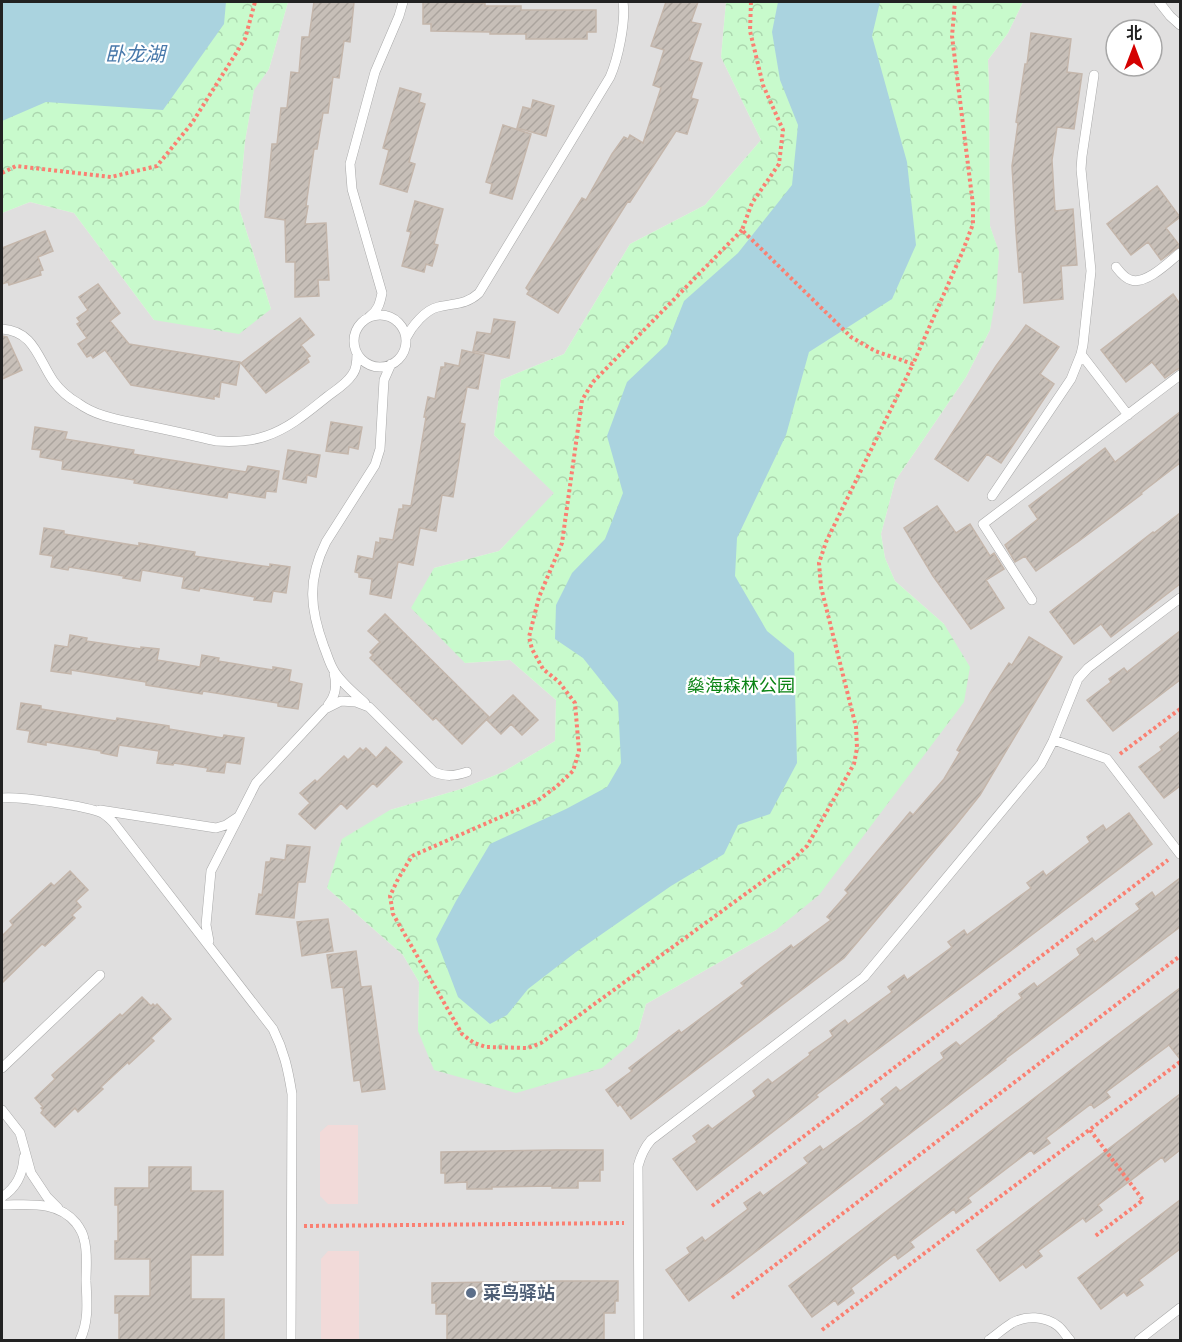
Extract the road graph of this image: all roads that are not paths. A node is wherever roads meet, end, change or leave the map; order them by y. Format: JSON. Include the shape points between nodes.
{"nodes":[{"id":1,"x":403,"y":2,"type":"edge"},
{"id":2,"x":1159,"y":2,"type":"edge"},
{"id":3,"x":623,"y":3,"type":"edge"},
{"id":4,"x":1180,"y":26,"type":"edge"},
{"id":5,"x":1094,"y":75,"type":"dead end"},
{"id":6,"x":1180,"y":253,"type":"edge"},
{"id":7,"x":1116,"y":267,"type":"dead end"},
{"id":8,"x":369,"y":317,"type":"junction"},
{"id":9,"x":2,"y":329,"type":"edge"},
{"id":10,"x":406,"y":338,"type":"junction"},
{"id":11,"x":357,"y":353,"type":"junction"},
{"id":12,"x":1081,"y":354,"type":"junction"},
{"id":13,"x":391,"y":364,"type":"junction"},
{"id":14,"x":1180,"y":375,"type":"edge"},
{"id":15,"x":1128,"y":415,"type":"junction"},
{"id":16,"x":992,"y":496,"type":"dead end"},
{"id":17,"x":1180,"y":598,"type":"edge"},
{"id":18,"x":1032,"y":600,"type":"dead end"},
{"id":19,"x":333,"y":669,"type":"junction"},
{"id":20,"x":369,"y":707,"type":"junction"},
{"id":21,"x":324,"y":709,"type":"junction"},
{"id":22,"x":1054,"y":740,"type":"junction"},
{"id":23,"x":467,"y":772,"type":"dead end"},
{"id":24,"x":2,"y":798,"type":"edge"},
{"id":25,"x":89,"y":808,"type":"junction"},
{"id":26,"x":239,"y":816,"type":"junction"},
{"id":27,"x":1180,"y":853,"type":"edge"},
{"id":28,"x":210,"y":946,"type":"junction"},
{"id":29,"x":100,"y":975,"type":"dead end"},
{"id":30,"x":4,"y":1066,"type":"edge"},
{"id":31,"x":2,"y":1074,"type":"edge"},
{"id":32,"x":2,"y":1105,"type":"edge"},
{"id":33,"x":4,"y":1113,"type":"edge"},
{"id":34,"x":25,"y":1151,"type":"junction"},
{"id":35,"x":2,"y":1197,"type":"edge"},
{"id":36,"x":2,"y":1205,"type":"edge"},
{"id":37,"x":60,"y":1210,"type":"junction"},
{"id":38,"x":1180,"y":1308,"type":"edge"},
{"id":39,"x":80,"y":1341,"type":"edge"},
{"id":40,"x":291,"y":1341,"type":"edge"},
{"id":41,"x":639,"y":1341,"type":"edge"},
{"id":42,"x":989,"y":1341,"type":"edge"},
{"id":43,"x":1070,"y":1341,"type":"edge"},
{"id":44,"x":1139,"y":1341,"type":"edge"}],
"edges":[{"from":1,"to":8,"type":"lane","via":[[375,72],[350,164],[352,189],[382,293],[375,313]]},
{"from":2,"to":4,"type":"lane"},
{"from":3,"to":10,"type":"lane","via":[[617,57],[610,77],[479,293],[463,303],[429,311]]},
{"from":5,"to":12,"type":"lane","via":[[1081,169],[1091,271]]},
{"from":6,"to":7,"type":"lane","via":[[1141,281],[1132,281]]},
{"from":8,"to":10,"type":"lane","via":[[393,318]]},
{"from":8,"to":11,"type":"lane","via":[[354,337]]},
{"from":9,"to":11,"type":"lane","via":[[27,339],[55,383],[91,412],[216,441],[251,441],[282,430],[354,374]]},
{"from":10,"to":13,"type":"lane","via":[[403,353]]},
{"from":11,"to":13,"type":"lane","via":[[368,364]]},
{"from":12,"to":15,"type":"lane"},
{"from":12,"to":16,"type":"lane","via":[[1071,379]]},
{"from":13,"to":19,"type":"lane","via":[[384,380],[380,449],[375,465],[320,554],[313,579],[314,616]]},
{"from":14,"to":15,"type":"lane"},
{"from":15,"to":18,"type":"lane","via":[[983,524]]},
{"from":17,"to":22,"type":"lane","via":[[1078,679]]},
{"from":19,"to":20,"type":"lane"},
{"from":19,"to":21,"type":"lane","via":[[335,695]]},
{"from":20,"to":21,"type":"lane","via":[[348,700]]},
{"from":20,"to":23,"type":"lane","via":[[434,772],[451,776]]},
{"from":21,"to":26,"type":"lane","via":[[260,777]]},
{"from":22,"to":27,"type":"lane","via":[[1107,759]]},
{"from":22,"to":41,"type":"lane","via":[[1041,764],[864,977],[645,1146],[638,1166]]},
{"from":24,"to":25,"type":"lane"},
{"from":25,"to":26,"type":"lane","via":[[216,828]]},
{"from":25,"to":28,"type":"lane","via":[[113,822]]},
{"from":26,"to":28,"type":"lane","via":[[209,878],[206,925]]},
{"from":28,"to":40,"type":"lane","via":[[273,1029],[289,1070]]},
{"from":29,"to":30,"type":"lane"},
{"from":30,"to":31,"type":"lane"},
{"from":32,"to":33,"type":"lane"},
{"from":33,"to":34,"type":"lane","via":[[20,1133]]},
{"from":34,"to":35,"type":"lane","via":[[18,1180]]},
{"from":34,"to":37,"type":"lane","via":[[31,1173]]},
{"from":36,"to":37,"type":"lane"},
{"from":37,"to":39,"type":"lane","via":[[78,1226],[86,1250],[87,1321]]},
{"from":38,"to":44,"type":"lane"},
{"from":42,"to":43,"type":"lane","via":[[1011,1323],[1029,1318],[1058,1326]]}]}
